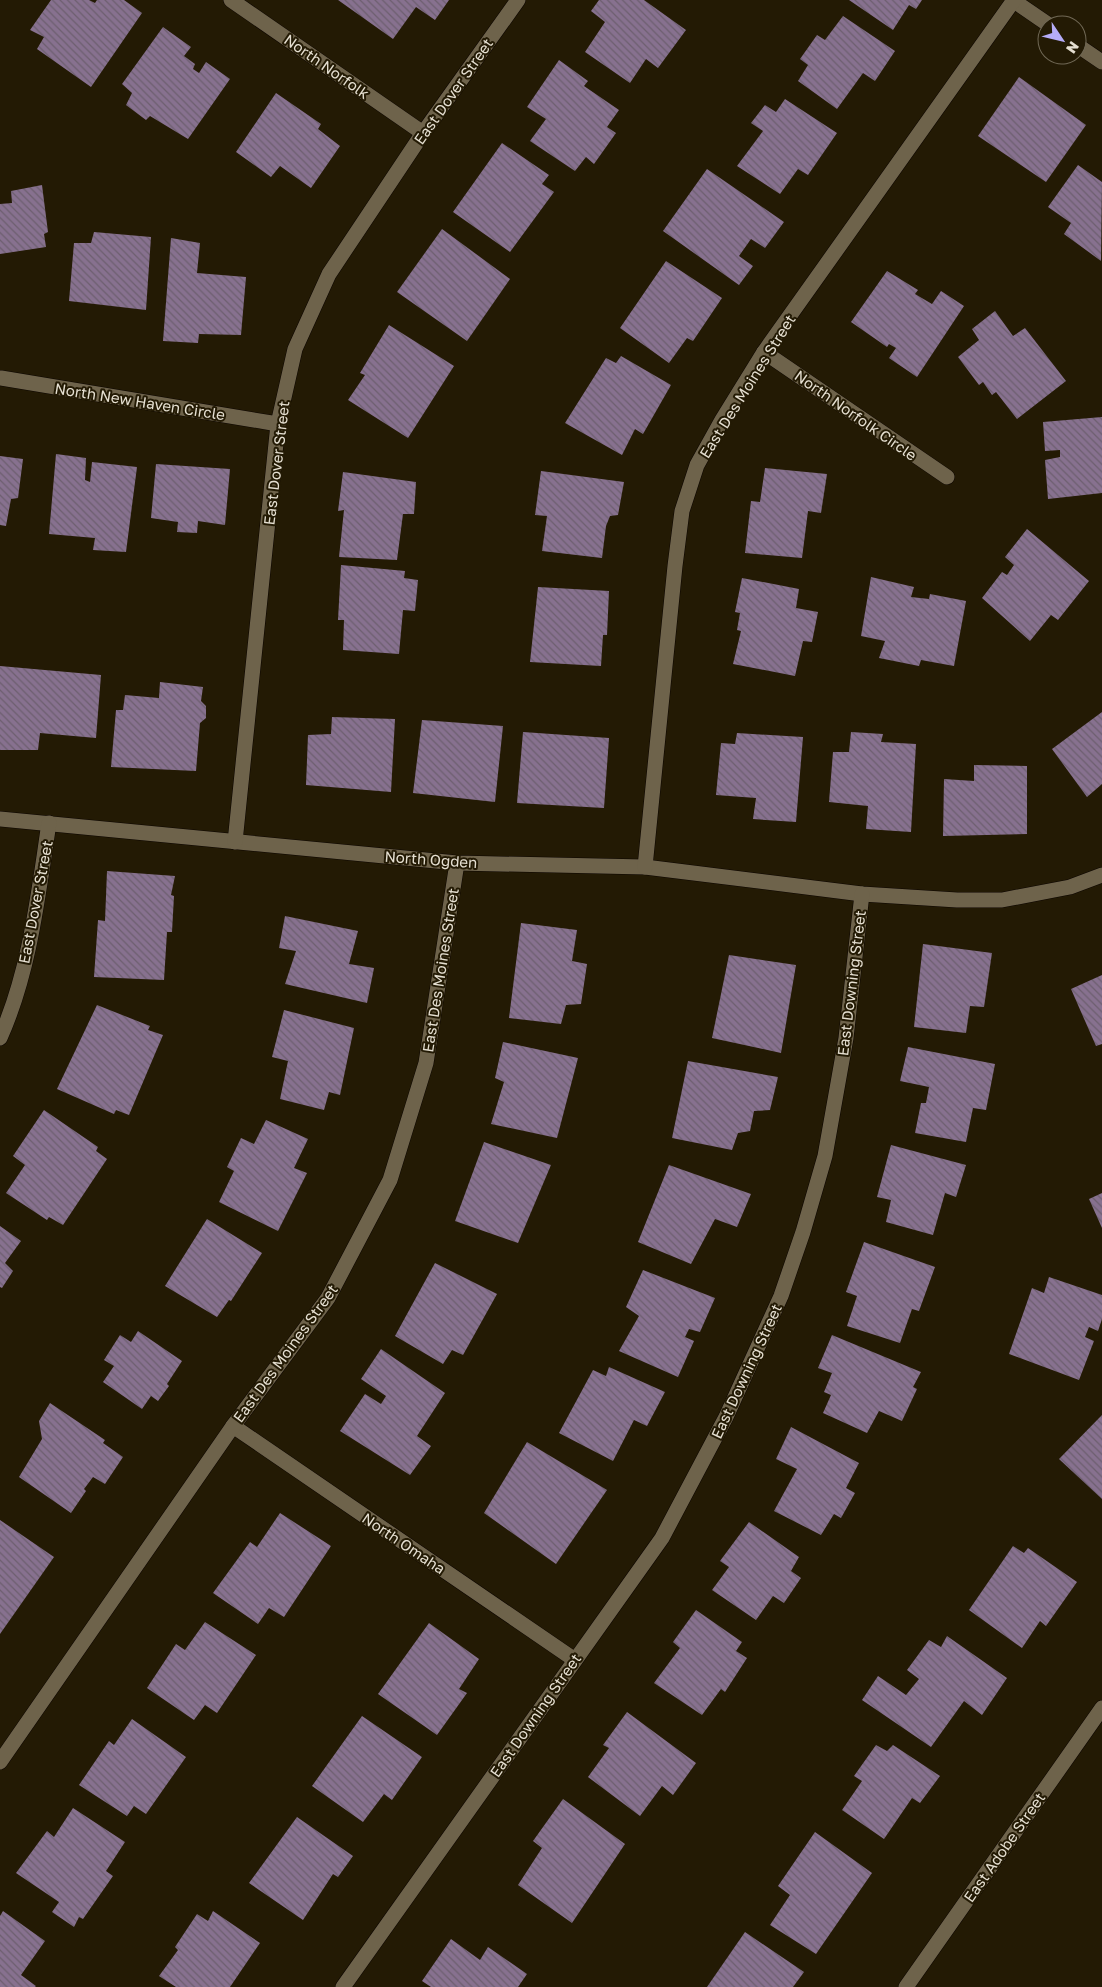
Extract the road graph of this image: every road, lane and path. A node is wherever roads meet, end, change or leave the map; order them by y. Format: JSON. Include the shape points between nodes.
{"nodes":[{"id":1,"x":231,"y":0,"type":"edge"},
{"id":2,"x":518,"y":0,"type":"edge"},
{"id":3,"x":1014,"y":0,"type":"edge"},
{"id":4,"x":1037,"y":16,"type":"edge"},
{"id":5,"x":1087,"y":52,"type":"edge"},
{"id":6,"x":1102,"y":62,"type":"edge"},
{"id":7,"x":423,"y":133,"type":"junction"},
{"id":8,"x":764,"y":352,"type":"junction"},
{"id":9,"x":1,"y":378,"type":"dead end"},
{"id":10,"x":278,"y":424,"type":"junction"},
{"id":11,"x":947,"y":477,"type":"dead end"},
{"id":12,"x":0,"y":819,"type":"edge"},
{"id":13,"x":49,"y":823,"type":"junction"},
{"id":14,"x":234,"y":842,"type":"junction"},
{"id":15,"x":457,"y":863,"type":"junction"},
{"id":16,"x":645,"y":867,"type":"junction"},
{"id":17,"x":1102,"y":875,"type":"edge"},
{"id":18,"x":862,"y":894,"type":"junction"},
{"id":19,"x":0,"y":1038,"type":"edge"},
{"id":20,"x":233,"y":1426,"type":"junction"},
{"id":21,"x":575,"y":1660,"type":"junction"},
{"id":22,"x":1102,"y":1708,"type":"edge"},
{"id":23,"x":0,"y":1762,"type":"edge"},
{"id":24,"x":343,"y":1987,"type":"edge"},
{"id":25,"x":906,"y":1987,"type":"edge"}],
"edges":[{"from":1,"to":7,"type":"street","name":"North Norfolk"},
{"from":2,"to":7,"type":"street","name":"East Dover Street"},
{"from":3,"to":4,"type":"street"},
{"from":3,"to":8,"type":"street","name":"East Des Moines Street"},
{"from":5,"to":6,"type":"street"},
{"from":7,"to":10,"type":"street","name":"East Dover Street","via":[[329,274],[295,349]]},
{"from":8,"to":11,"type":"street","name":"North Norfolk Circle"},
{"from":8,"to":16,"type":"street","name":"East Des Moines Street","via":[[697,465],[682,511]]},
{"from":9,"to":10,"type":"street","name":"North New Haven Circle"},
{"from":10,"to":14,"type":"street","name":"East Dover Street"},
{"from":12,"to":13,"type":"street","name":"North Ogden"},
{"from":13,"to":14,"type":"street","name":"North Ogden"},
{"from":13,"to":19,"type":"street","name":"East Dover Street","via":[[30,943]]},
{"from":14,"to":15,"type":"street","name":"North Ogden"},
{"from":15,"to":16,"type":"street","name":"North Ogden"},
{"from":15,"to":20,"type":"street","name":"East Des Moines Street","via":[[426,1063],[390,1180],[328,1298]]},
{"from":16,"to":18,"type":"street","name":"North Ogden"},
{"from":17,"to":18,"type":"street","name":"East Downing Street","via":[[1070,887],[1002,900]]},
{"from":18,"to":21,"type":"street","name":"East Downing Street","via":[[846,1038],[825,1156],[781,1296],[726,1417],[662,1538]]},
{"from":20,"to":21,"type":"street","name":"North Omaha"},
{"from":20,"to":23,"type":"street","name":"East Des Moines Street"},
{"from":21,"to":24,"type":"street","name":"East Downing Street"},
{"from":22,"to":25,"type":"street","name":"East Adobe Street"}]}
